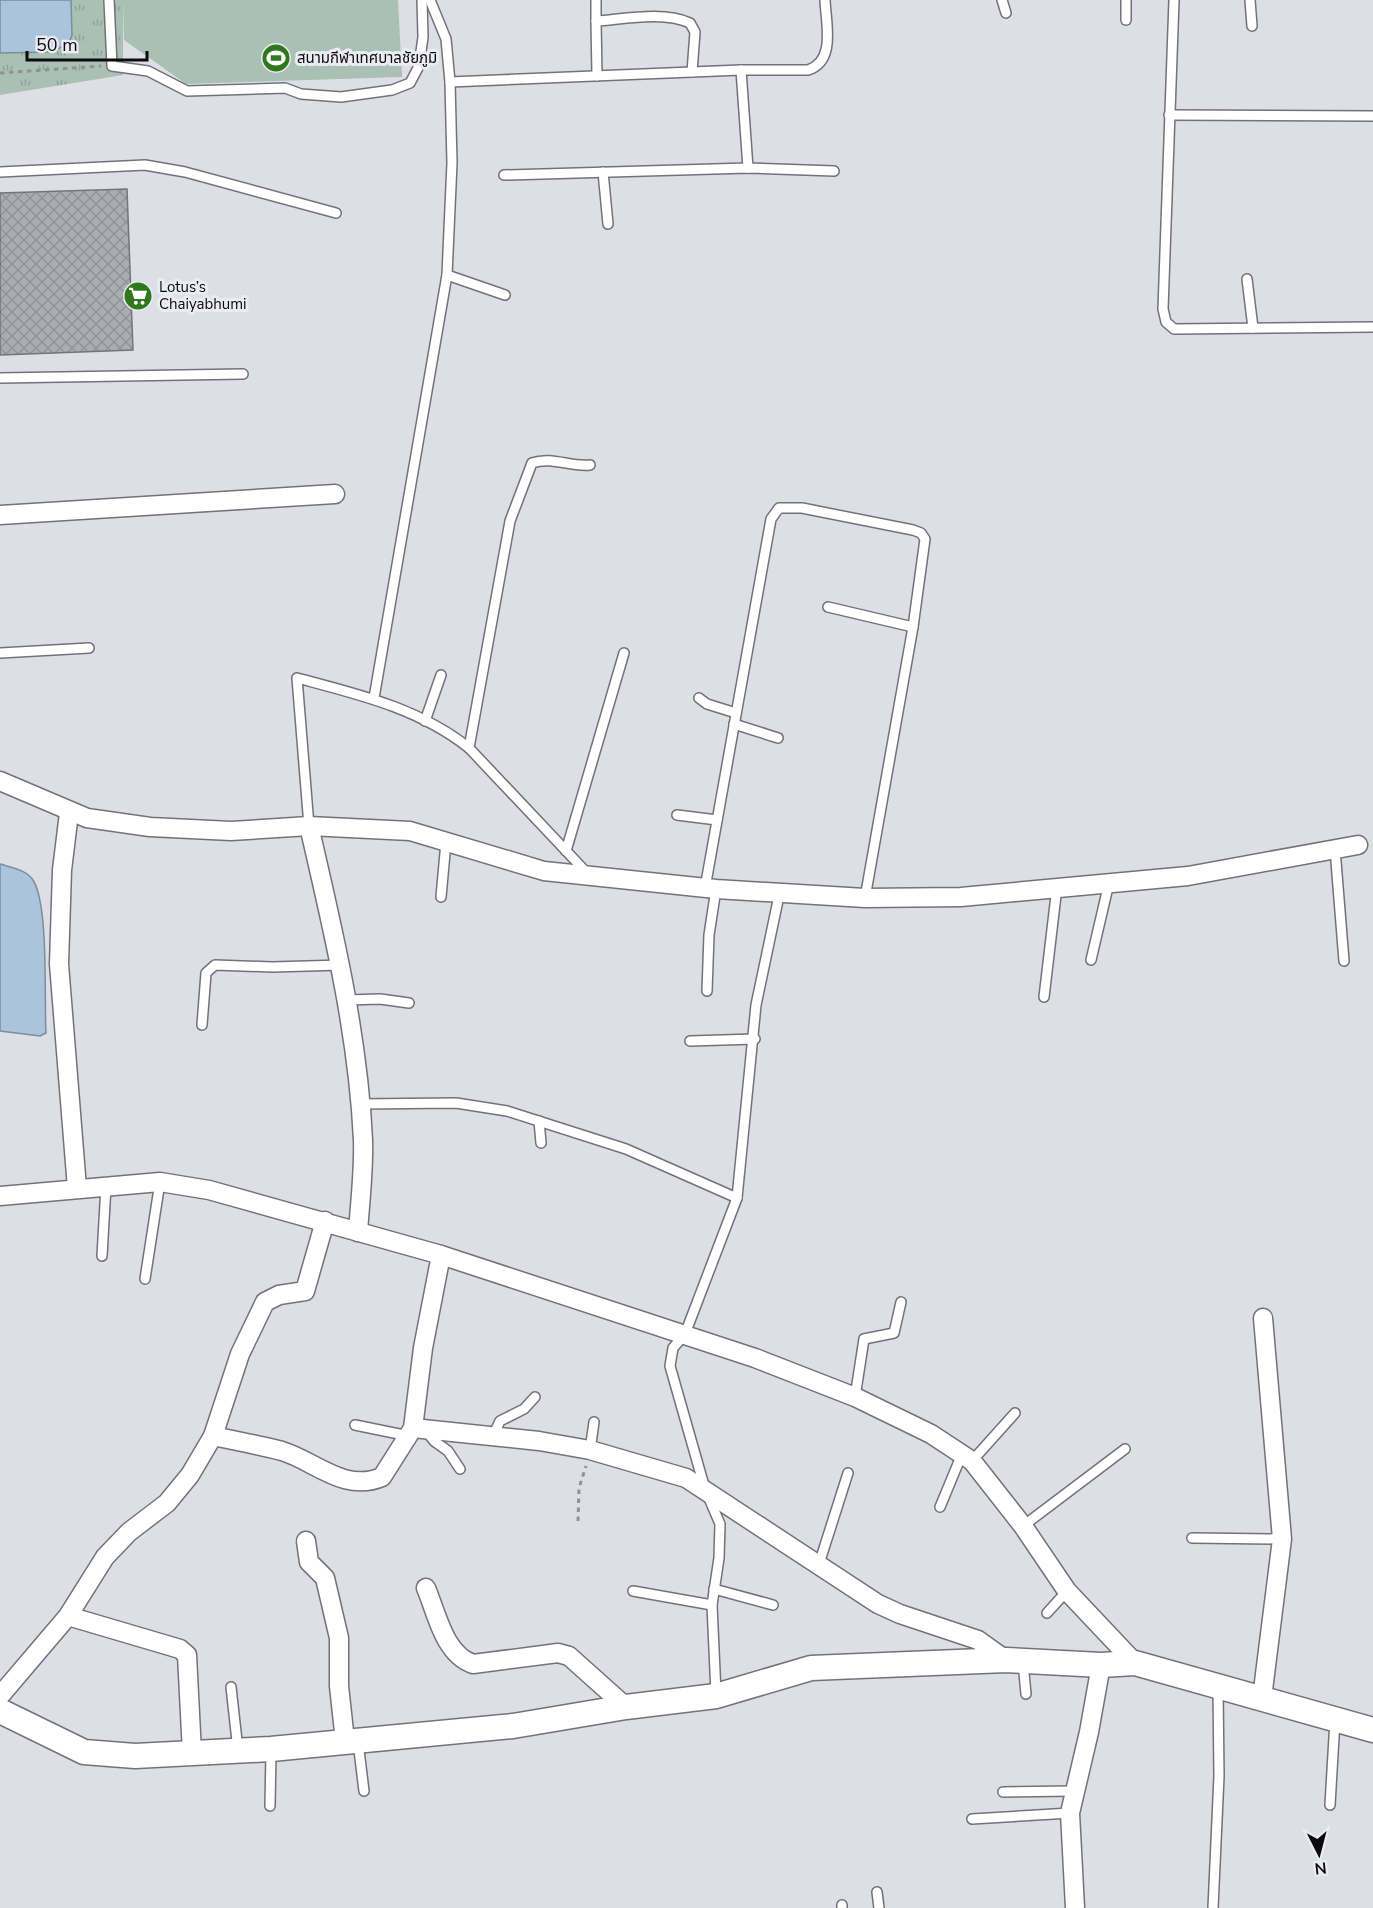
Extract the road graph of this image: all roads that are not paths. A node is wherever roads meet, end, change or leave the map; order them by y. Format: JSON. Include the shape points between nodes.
{"nodes":[{"id":1,"x":109,"y":0,"type":"edge"},
{"id":2,"x":422,"y":0,"type":"edge"},
{"id":3,"x":430,"y":0,"type":"edge"},
{"id":4,"x":596,"y":0,"type":"edge"},
{"id":5,"x":825,"y":0,"type":"edge"},
{"id":6,"x":1002,"y":0,"type":"edge"},
{"id":7,"x":1126,"y":0,"type":"edge"},
{"id":8,"x":1174,"y":0,"type":"edge"},
{"id":9,"x":1250,"y":0,"type":"edge"},
{"id":10,"x":1006,"y":13,"type":"dead end"},
{"id":11,"x":1126,"y":20,"type":"dead end"},
{"id":12,"x":596,"y":21,"type":"junction"},
{"id":13,"x":1252,"y":26,"type":"dead end"},
{"id":14,"x":741,"y":70,"type":"junction"},
{"id":15,"x":692,"y":72,"type":"junction"},
{"id":16,"x":597,"y":76,"type":"junction"},
{"id":17,"x":450,"y":82,"type":"junction"},
{"id":18,"x":1169,"y":115,"type":"junction"},
{"id":19,"x":1373,"y":116,"type":"edge"},
{"id":20,"x":748,"y":168,"type":"junction"},
{"id":21,"x":834,"y":171,"type":"dead end"},
{"id":22,"x":0,"y":172,"type":"edge"},
{"id":23,"x":603,"y":172,"type":"junction"},
{"id":24,"x":504,"y":175,"type":"dead end"},
{"id":25,"x":336,"y":213,"type":"dead end"},
{"id":26,"x":608,"y":224,"type":"dead end"},
{"id":27,"x":447,"y":275,"type":"junction"},
{"id":28,"x":1247,"y":279,"type":"dead end"},
{"id":29,"x":506,"y":295,"type":"dead end"},
{"id":30,"x":1373,"y":327,"type":"edge"},
{"id":31,"x":1253,"y":328,"type":"junction"},
{"id":32,"x":243,"y":375,"type":"dead end"},
{"id":33,"x":0,"y":378,"type":"edge"},
{"id":34,"x":590,"y":465,"type":"dead end"},
{"id":35,"x":335,"y":494,"type":"dead end"},
{"id":36,"x":0,"y":514,"type":"edge"},
{"id":37,"x":828,"y":607,"type":"dead end"},
{"id":38,"x":914,"y":627,"type":"junction"},
{"id":39,"x":88,"y":648,"type":"dead end"},
{"id":40,"x":0,"y":653,"type":"edge"},
{"id":41,"x":624,"y":653,"type":"dead end"},
{"id":42,"x":441,"y":675,"type":"dead end"},
{"id":43,"x":374,"y":698,"type":"junction"},
{"id":44,"x":699,"y":698,"type":"dead end"},
{"id":45,"x":736,"y":713,"type":"junction"},
{"id":46,"x":425,"y":721,"type":"junction"},
{"id":47,"x":735,"y":724,"type":"junction"},
{"id":48,"x":778,"y":738,"type":"dead end"},
{"id":49,"x":469,"y":748,"type":"junction"},
{"id":50,"x":0,"y":781,"type":"edge"},
{"id":51,"x":69,"y":813,"type":"junction"},
{"id":52,"x":677,"y":815,"type":"dead end"},
{"id":53,"x":717,"y":820,"type":"junction"},
{"id":54,"x":309,"y":826,"type":"junction"},
{"id":55,"x":446,"y":842,"type":"junction"},
{"id":56,"x":1358,"y":845,"type":"dead end"},
{"id":57,"x":1335,"y":849,"type":"junction"},
{"id":58,"x":566,"y":851,"type":"junction"},
{"id":59,"x":591,"y":878,"type":"junction"},
{"id":60,"x":1109,"y":883,"type":"junction"},
{"id":61,"x":1057,"y":887,"type":"junction"},
{"id":62,"x":710,"y":889,"type":"junction"},
{"id":63,"x":780,"y":891,"type":"junction"},
{"id":64,"x":441,"y":897,"type":"dead end"},
{"id":65,"x":866,"y":898,"type":"junction"},
{"id":66,"x":1091,"y":960,"type":"dead end"},
{"id":67,"x":1344,"y":961,"type":"dead end"},
{"id":68,"x":342,"y":965,"type":"junction"},
{"id":69,"x":706,"y":991,"type":"dead end"},
{"id":70,"x":1044,"y":997,"type":"dead end"},
{"id":71,"x":347,"y":1000,"type":"junction"},
{"id":72,"x":409,"y":1004,"type":"dead end"},
{"id":73,"x":202,"y":1025,"type":"dead end"},
{"id":74,"x":755,"y":1039,"type":"junction"},
{"id":75,"x":690,"y":1041,"type":"dead end"},
{"id":76,"x":360,"y":1104,"type":"junction"},
{"id":77,"x":539,"y":1121,"type":"junction"},
{"id":78,"x":541,"y":1143,"type":"dead end"},
{"id":79,"x":160,"y":1182,"type":"junction"},
{"id":80,"x":106,"y":1186,"type":"junction"},
{"id":81,"x":77,"y":1188,"type":"junction"},
{"id":82,"x":0,"y":1196,"type":"edge"},
{"id":83,"x":737,"y":1198,"type":"junction"},
{"id":84,"x":325,"y":1221,"type":"junction"},
{"id":85,"x":358,"y":1232,"type":"junction"},
{"id":86,"x":441,"y":1255,"type":"junction"},
{"id":87,"x":102,"y":1256,"type":"dead end"},
{"id":88,"x":145,"y":1279,"type":"dead end"},
{"id":89,"x":901,"y":1302,"type":"dead end"},
{"id":90,"x":1263,"y":1318,"type":"dead end"},
{"id":91,"x":685,"y":1334,"type":"junction"},
{"id":92,"x":535,"y":1397,"type":"dead end"},
{"id":93,"x":855,"y":1397,"type":"junction"},
{"id":94,"x":1015,"y":1413,"type":"dead end"},
{"id":95,"x":594,"y":1422,"type":"dead end"},
{"id":96,"x":355,"y":1425,"type":"dead end"},
{"id":97,"x":415,"y":1431,"type":"junction"},
{"id":98,"x":213,"y":1436,"type":"junction"},
{"id":99,"x":493,"y":1436,"type":"junction"},
{"id":100,"x":1125,"y":1449,"type":"dead end"},
{"id":101,"x":590,"y":1450,"type":"junction"},
{"id":102,"x":967,"y":1457,"type":"junction"},
{"id":103,"x":460,"y":1469,"type":"dead end"},
{"id":104,"x":848,"y":1473,"type":"dead end"},
{"id":105,"x":705,"y":1490,"type":"junction"},
{"id":106,"x":940,"y":1507,"type":"dead end"},
{"id":107,"x":1023,"y":1526,"type":"junction"},
{"id":108,"x":1192,"y":1538,"type":"dead end"},
{"id":109,"x":1282,"y":1539,"type":"junction"},
{"id":110,"x":306,"y":1541,"type":"dead end"},
{"id":111,"x":819,"y":1564,"type":"junction"},
{"id":112,"x":426,"y":1588,"type":"dead end"},
{"id":113,"x":714,"y":1589,"type":"junction"},
{"id":114,"x":633,"y":1591,"type":"dead end"},
{"id":115,"x":1067,"y":1591,"type":"junction"},
{"id":116,"x":712,"y":1605,"type":"junction"},
{"id":117,"x":773,"y":1605,"type":"dead end"},
{"id":118,"x":1047,"y":1613,"type":"dead end"},
{"id":119,"x":68,"y":1616,"type":"junction"},
{"id":120,"x":1014,"y":1660,"type":"junction"},
{"id":121,"x":1135,"y":1663,"type":"junction"},
{"id":122,"x":1101,"y":1665,"type":"junction"},
{"id":123,"x":1217,"y":1685,"type":"junction"},
{"id":124,"x":231,"y":1687,"type":"dead end"},
{"id":125,"x":1026,"y":1694,"type":"dead end"},
{"id":126,"x":0,"y":1696,"type":"edge"},
{"id":127,"x":716,"y":1696,"type":"junction"},
{"id":128,"x":1262,"y":1698,"type":"junction"},
{"id":129,"x":626,"y":1707,"type":"junction"},
{"id":130,"x":0,"y":1711,"type":"edge"},
{"id":131,"x":1335,"y":1720,"type":"junction"},
{"id":132,"x":1373,"y":1730,"type":"edge"},
{"id":133,"x":351,"y":1740,"type":"junction"},
{"id":134,"x":271,"y":1749,"type":"junction"},
{"id":135,"x":238,"y":1750,"type":"junction"},
{"id":136,"x":192,"y":1753,"type":"junction"},
{"id":137,"x":364,"y":1791,"type":"dead end"},
{"id":138,"x":1074,"y":1791,"type":"junction"},
{"id":139,"x":1003,"y":1792,"type":"dead end"},
{"id":140,"x":1330,"y":1805,"type":"dead end"},
{"id":141,"x":270,"y":1806,"type":"dead end"},
{"id":142,"x":1070,"y":1813,"type":"junction"},
{"id":143,"x":972,"y":1818,"type":"dead end"},
{"id":144,"x":877,"y":1892,"type":"dead end"},
{"id":145,"x":879,"y":1908,"type":"edge"},
{"id":146,"x":1076,"y":1908,"type":"edge"},
{"id":147,"x":1213,"y":1908,"type":"edge"}],
"edges":[{"from":1,"to":2,"type":"lane","via":[[112,66],[148,71],[187,91],[285,88],[341,98],[392,90],[410,82],[418,66],[423,37]]},
{"from":3,"to":17,"type":"lane","via":[[446,39]]},
{"from":4,"to":12,"type":"lane"},
{"from":5,"to":14,"type":"lane","via":[[826,54],[816,68]]},
{"from":6,"to":10,"type":"lane"},
{"from":7,"to":11,"type":"lane"},
{"from":8,"to":18,"type":"lane"},
{"from":9,"to":13,"type":"lane"},
{"from":12,"to":15,"type":"lane","via":[[680,18],[690,23],[695,32]]},
{"from":12,"to":16,"type":"lane"},
{"from":14,"to":15,"type":"lane"},
{"from":14,"to":20,"type":"lane"},
{"from":15,"to":16,"type":"lane"},
{"from":16,"to":17,"type":"lane"},
{"from":17,"to":27,"type":"lane","via":[[452,163]]},
{"from":18,"to":19,"type":"lane"},
{"from":18,"to":31,"type":"lane","via":[[1163,309],[1166,322],[1174,329]]},
{"from":20,"to":21,"type":"lane"},
{"from":20,"to":23,"type":"lane"},
{"from":22,"to":25,"type":"lane","via":[[145,165]]},
{"from":23,"to":24,"type":"lane"},
{"from":23,"to":26,"type":"lane"},
{"from":27,"to":29,"type":"lane"},
{"from":27,"to":43,"type":"lane"},
{"from":28,"to":31,"type":"lane"},
{"from":30,"to":31,"type":"lane"},
{"from":32,"to":33,"type":"lane"},
{"from":34,"to":49,"type":"lane","via":[[575,467],[543,459],[532,463],[510,521]]},
{"from":35,"to":36,"type":"street"},
{"from":37,"to":38,"type":"lane"},
{"from":38,"to":45,"type":"lane","via":[[926,548],[921,533],[802,508],[778,508],[771,519]]},
{"from":38,"to":65,"type":"lane"},
{"from":39,"to":40,"type":"lane"},
{"from":41,"to":58,"type":"lane"},
{"from":42,"to":46,"type":"lane"},
{"from":43,"to":46,"type":"lane"},
{"from":43,"to":54,"type":"lane","via":[[297,678]]},
{"from":44,"to":45,"type":"lane"},
{"from":45,"to":47,"type":"lane"},
{"from":46,"to":49,"type":"lane"},
{"from":47,"to":48,"type":"lane"},
{"from":47,"to":53,"type":"lane"},
{"from":49,"to":58,"type":"lane"},
{"from":50,"to":51,"type":"street"},
{"from":51,"to":54,"type":"street","via":[[185,829],[231,831]]},
{"from":51,"to":81,"type":"street","via":[[61,878],[59,964]]},
{"from":52,"to":53,"type":"lane"},
{"from":53,"to":62,"type":"lane"},
{"from":54,"to":55,"type":"street","via":[[410,831]]},
{"from":54,"to":68,"type":"street"},
{"from":55,"to":59,"type":"street","via":[[543,871]]},
{"from":55,"to":64,"type":"lane"},
{"from":56,"to":57,"type":"street"},
{"from":57,"to":60,"type":"street","via":[[1188,876]]},
{"from":57,"to":67,"type":"lane"},
{"from":58,"to":59,"type":"lane"},
{"from":59,"to":62,"type":"street"},
{"from":60,"to":61,"type":"street"},
{"from":60,"to":66,"type":"lane"},
{"from":61,"to":65,"type":"street","via":[[961,897]]},
{"from":61,"to":70,"type":"lane"},
{"from":62,"to":63,"type":"street"},
{"from":62,"to":69,"type":"lane"},
{"from":63,"to":65,"type":"street"},
{"from":63,"to":74,"type":"lane","via":[[756,1005]]},
{"from":68,"to":71,"type":"street"},
{"from":68,"to":73,"type":"lane","via":[[215,965],[206,973]]},
{"from":71,"to":72,"type":"lane","via":[[380,999]]},
{"from":71,"to":76,"type":"street"},
{"from":74,"to":75,"type":"lane"},
{"from":74,"to":83,"type":"lane"},
{"from":76,"to":77,"type":"lane","via":[[456,1103],[507,1110]]},
{"from":76,"to":85,"type":"street","via":[[363,1142]]},
{"from":77,"to":78,"type":"lane"},
{"from":77,"to":83,"type":"lane","via":[[626,1149]]},
{"from":79,"to":80,"type":"street"},
{"from":79,"to":84,"type":"street","via":[[209,1190]]},
{"from":79,"to":88,"type":"lane"},
{"from":80,"to":81,"type":"street"},
{"from":80,"to":87,"type":"lane"},
{"from":81,"to":82,"type":"street"},
{"from":83,"to":91,"type":"lane"},
{"from":84,"to":85,"type":"street"},
{"from":84,"to":98,"type":"street","via":[[305,1291],[279,1295],[265,1302],[240,1354]]},
{"from":85,"to":86,"type":"street"},
{"from":86,"to":91,"type":"street"},
{"from":86,"to":97,"type":"street","via":[[423,1348]]},
{"from":89,"to":93,"type":"lane","via":[[894,1333],[864,1339]]},
{"from":90,"to":109,"type":"street"},
{"from":91,"to":93,"type":"street"},
{"from":91,"to":105,"type":"lane","via":[[673,1348],[670,1366]]},
{"from":92,"to":99,"type":"lane","via":[[524,1409],[500,1421]]},
{"from":93,"to":102,"type":"street","via":[[931,1434]]},
{"from":94,"to":102,"type":"lane"},
{"from":95,"to":101,"type":"lane"},
{"from":96,"to":97,"type":"lane"},
{"from":97,"to":98,"type":"street","via":[[382,1477],[362,1482],[334,1477],[283,1452]]},
{"from":97,"to":99,"type":"street"},
{"from":97,"to":103,"type":"lane","via":[[448,1451]]},
{"from":98,"to":119,"type":"street","via":[[190,1475],[167,1503],[129,1532],[105,1557]]},
{"from":99,"to":101,"type":"street"},
{"from":100,"to":107,"type":"lane"},
{"from":101,"to":105,"type":"street","via":[[658,1468]]},
{"from":102,"to":106,"type":"lane"},
{"from":102,"to":107,"type":"street"},
{"from":104,"to":111,"type":"lane"},
{"from":105,"to":111,"type":"street"},
{"from":105,"to":113,"type":"lane","via":[[720,1524]]},
{"from":107,"to":115,"type":"street"},
{"from":108,"to":109,"type":"lane"},
{"from":109,"to":128,"type":"street"},
{"from":110,"to":133,"type":"street","via":[[309,1562],[327,1584],[339,1638],[339,1686]]},
{"from":111,"to":120,"type":"street","via":[[878,1604],[978,1640]]},
{"from":112,"to":129,"type":"street","via":[[447,1638],[462,1660],[473,1664],[558,1653],[569,1656]]},
{"from":113,"to":116,"type":"lane"},
{"from":113,"to":117,"type":"lane"},
{"from":114,"to":116,"type":"lane"},
{"from":115,"to":118,"type":"lane"},
{"from":115,"to":121,"type":"street"},
{"from":116,"to":127,"type":"lane"},
{"from":119,"to":126,"type":"street"},
{"from":119,"to":136,"type":"street","via":[[180,1649],[188,1655]]},
{"from":120,"to":122,"type":"street"},
{"from":120,"to":125,"type":"lane"},
{"from":120,"to":127,"type":"street","via":[[811,1668]]},
{"from":121,"to":122,"type":"street"},
{"from":121,"to":123,"type":"street"},
{"from":122,"to":138,"type":"street"},
{"from":123,"to":128,"type":"street"},
{"from":123,"to":147,"type":"lane","via":[[1219,1776]]},
{"from":124,"to":135,"type":"lane"},
{"from":127,"to":129,"type":"street"},
{"from":128,"to":131,"type":"street"},
{"from":129,"to":133,"type":"street","via":[[513,1726]]},
{"from":130,"to":136,"type":"street","via":[[84,1752],[135,1756]]},
{"from":131,"to":132,"type":"street"},
{"from":131,"to":140,"type":"lane"},
{"from":133,"to":134,"type":"street"},
{"from":133,"to":137,"type":"lane"},
{"from":134,"to":135,"type":"street"},
{"from":134,"to":141,"type":"lane"},
{"from":135,"to":136,"type":"street"},
{"from":138,"to":139,"type":"lane"},
{"from":138,"to":142,"type":"street"},
{"from":142,"to":143,"type":"lane"},
{"from":142,"to":146,"type":"street"},
{"from":144,"to":145,"type":"lane"}]}
